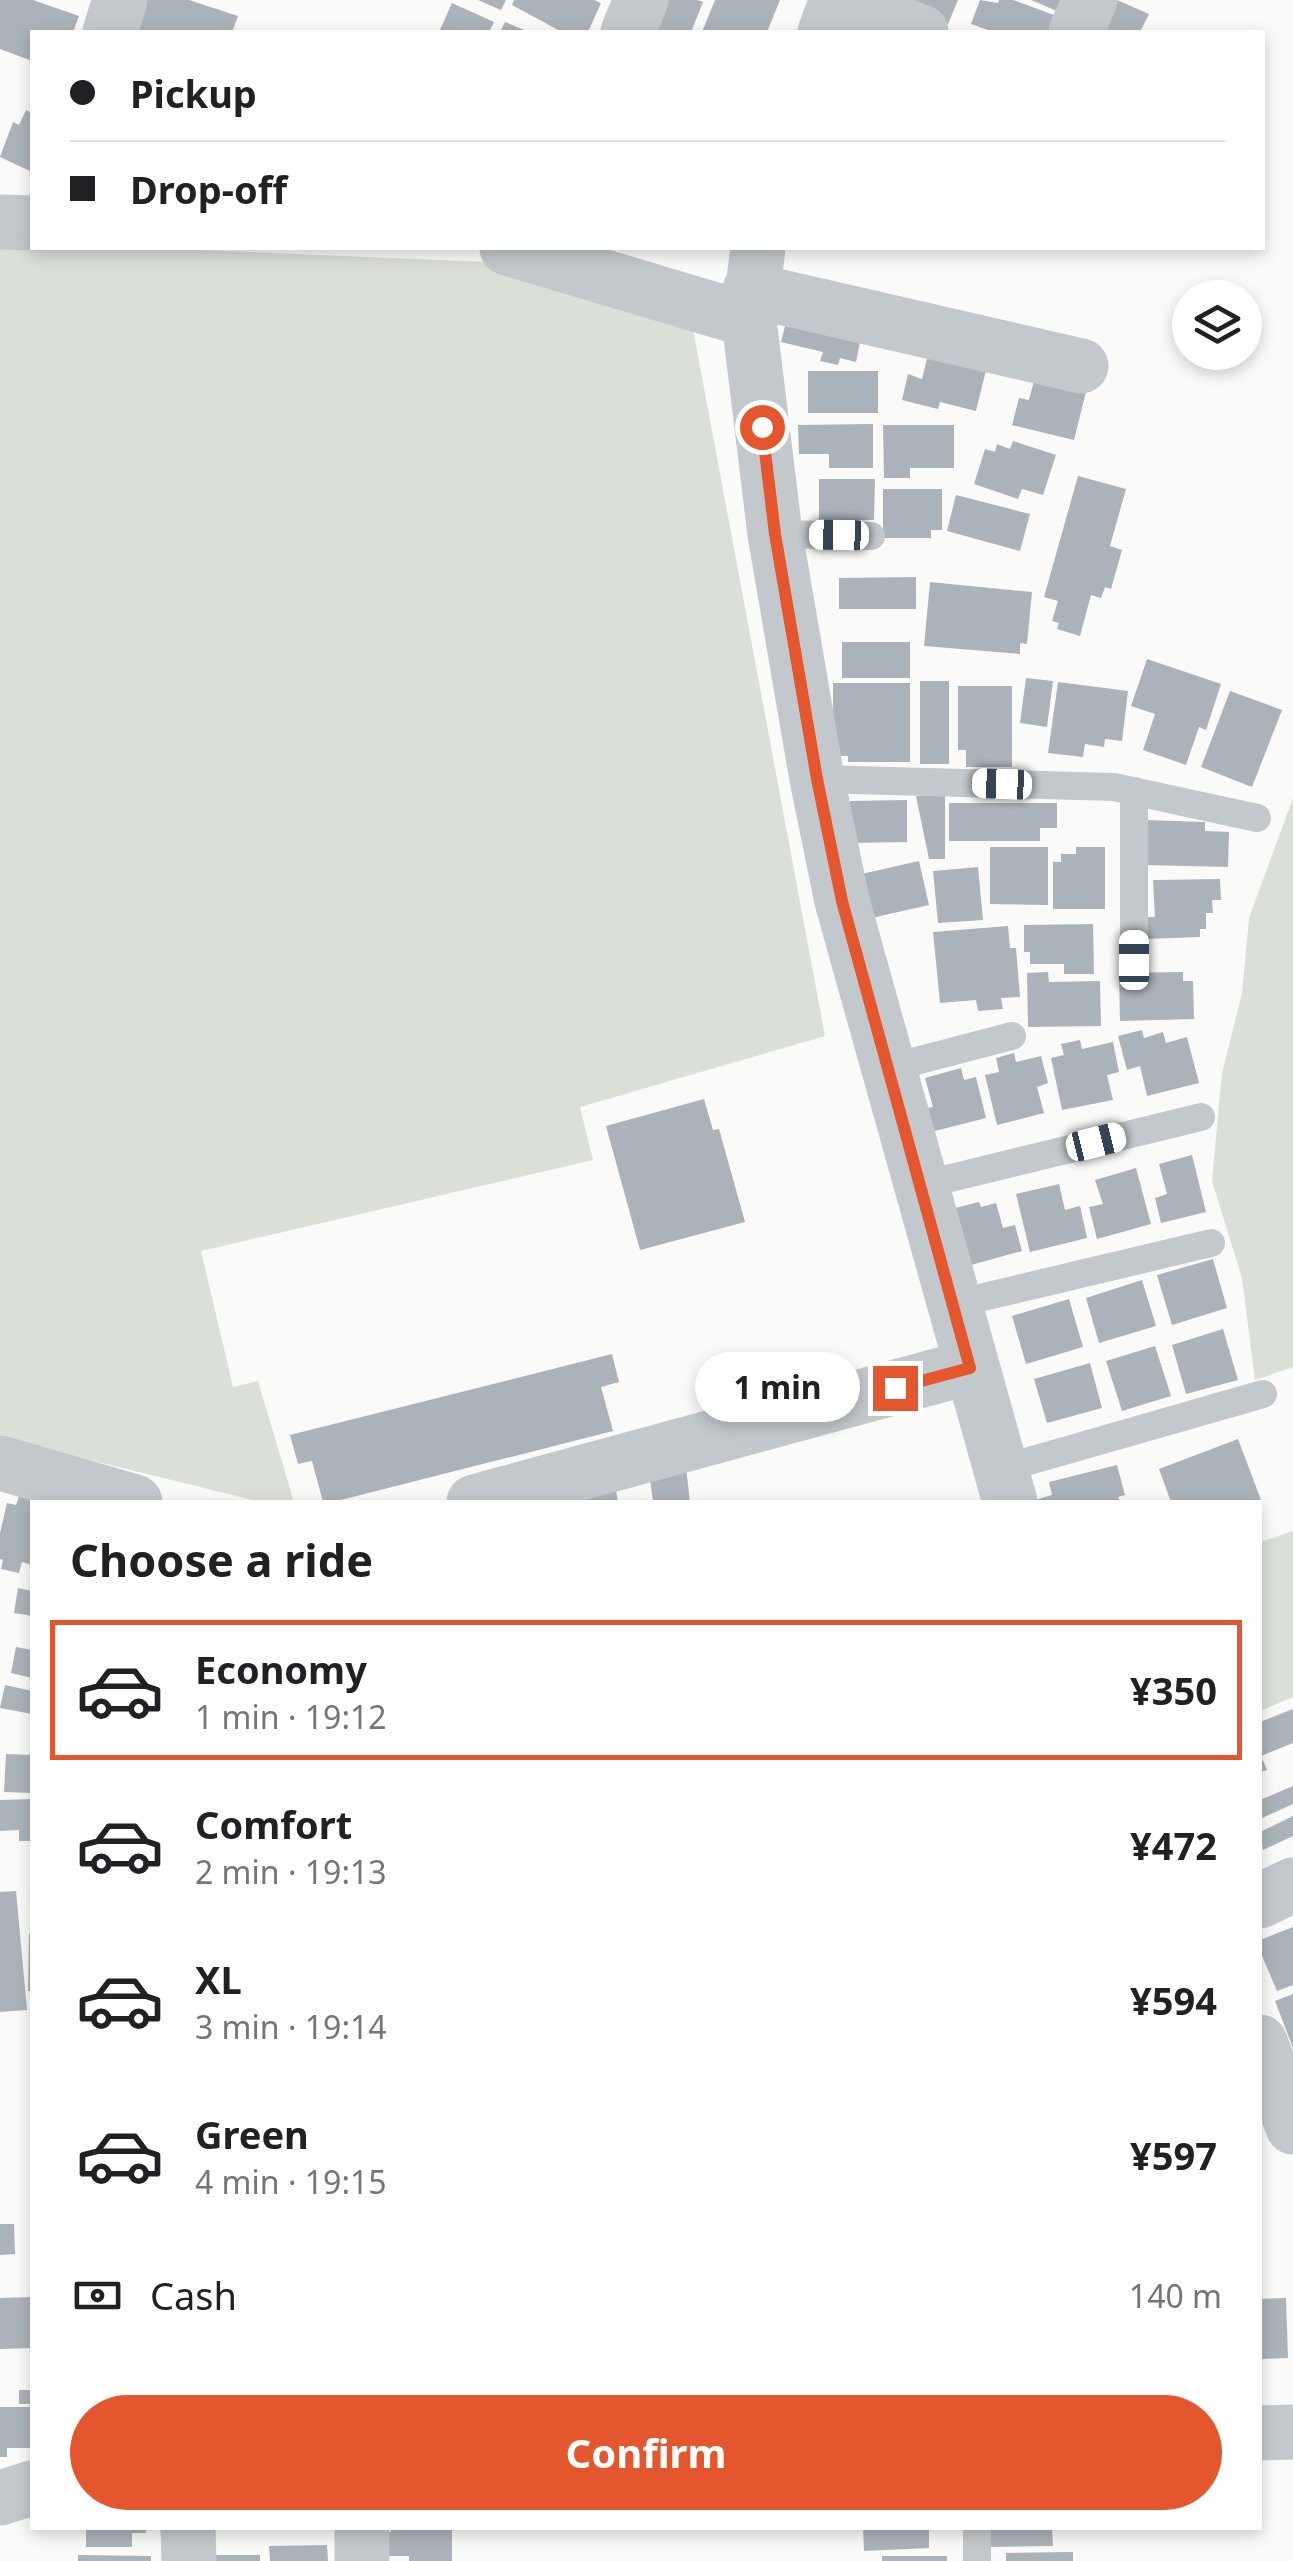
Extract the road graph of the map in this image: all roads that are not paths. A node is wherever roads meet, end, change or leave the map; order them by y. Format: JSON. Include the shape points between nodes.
{"nodes":[{"id":1,"x":120,"y":0,"type":"edge"},
{"id":2,"x":641,"y":0,"type":"edge"},
{"id":3,"x":837,"y":0,"type":"edge"},
{"id":4,"x":1090,"y":0,"type":"edge"},
{"id":5,"x":111,"y":30,"type":"edge"},
{"id":6,"x":629,"y":30,"type":"edge"},
{"id":7,"x":826,"y":30,"type":"edge"},
{"id":8,"x":916,"y":30,"type":"edge"},
{"id":9,"x":1077,"y":30,"type":"edge"},
{"id":10,"x":0,"y":222,"type":"edge"},
{"id":11,"x":30,"y":223,"type":"edge"},
{"id":12,"x":529,"y":251,"type":"edge"},
{"id":13,"x":752,"y":286,"type":"edge"},
{"id":14,"x":1081,"y":366,"type":"dead end"},
{"id":15,"x":775,"y":534,"type":"junction"},
{"id":16,"x":872,"y":536,"type":"dead end"},
{"id":17,"x":817,"y":779,"type":"junction"},
{"id":18,"x":1134,"y":791,"type":"junction"},
{"id":19,"x":1258,"y":818,"type":"dead end"},
{"id":20,"x":1134,"y":960,"type":"dead end"},
{"id":21,"x":1012,"y":1036,"type":"dead end"},
{"id":22,"x":888,"y":1068,"type":"junction"},
{"id":23,"x":1202,"y":1116,"type":"dead end"},
{"id":24,"x":922,"y":1185,"type":"junction"},
{"id":25,"x":1211,"y":1243,"type":"dead end"},
{"id":26,"x":954,"y":1304,"type":"junction"},
{"id":27,"x":970,"y":1368,"type":"junction"},
{"id":28,"x":1263,"y":1394,"type":"dead end"},
{"id":29,"x":0,"y":1463,"type":"edge"},
{"id":30,"x":633,"y":1482,"type":"edge"},
{"id":31,"x":1005,"y":1486,"type":"edge"},
{"id":32,"x":505,"y":1499,"type":"edge"},
{"id":33,"x":128,"y":1500,"type":"edge"},
{"id":34,"x":1293,"y":1885,"type":"edge"},
{"id":35,"x":1262,"y":1901,"type":"edge"},
{"id":36,"x":1262,"y":2046,"type":"edge"},
{"id":37,"x":1290,"y":2106,"type":"edge"},
{"id":38,"x":1262,"y":2432,"type":"edge"},
{"id":39,"x":1293,"y":2432,"type":"edge"},
{"id":40,"x":30,"y":2489,"type":"edge"},
{"id":41,"x":0,"y":2498,"type":"edge"},
{"id":42,"x":188,"y":2530,"type":"edge"},
{"id":43,"x":362,"y":2530,"type":"edge"},
{"id":44,"x":977,"y":2530,"type":"edge"},
{"id":45,"x":189,"y":2561,"type":"edge"},
{"id":46,"x":362,"y":2561,"type":"edge"},
{"id":47,"x":977,"y":2561,"type":"edge"}],
"edges":[{"from":1,"to":5,"type":"street"},
{"from":2,"to":6,"type":"street"},
{"from":3,"to":7,"type":"street"},
{"from":3,"to":8,"type":"street"},
{"from":4,"to":9,"type":"street"},
{"from":10,"to":11,"type":"street"},
{"from":12,"to":13,"type":"street"},
{"from":13,"to":14,"type":"street"},
{"from":13,"to":15,"type":"street"},
{"from":15,"to":16,"type":"lane"},
{"from":15,"to":17,"type":"street"},
{"from":17,"to":18,"type":"lane"},
{"from":17,"to":22,"type":"street"},
{"from":18,"to":19,"type":"lane"},
{"from":18,"to":20,"type":"lane"},
{"from":21,"to":22,"type":"lane"},
{"from":22,"to":24,"type":"street"},
{"from":23,"to":24,"type":"lane"},
{"from":24,"to":26,"type":"street"},
{"from":25,"to":26,"type":"lane"},
{"from":26,"to":27,"type":"street"},
{"from":27,"to":30,"type":"street"},
{"from":27,"to":31,"type":"street"},
{"from":28,"to":31,"type":"lane"},
{"from":29,"to":33,"type":"street"},
{"from":30,"to":32,"type":"street"},
{"from":34,"to":35,"type":"street"},
{"from":36,"to":37,"type":"street"},
{"from":38,"to":39,"type":"street"},
{"from":40,"to":41,"type":"street"},
{"from":42,"to":45,"type":"street"},
{"from":43,"to":46,"type":"street"},
{"from":44,"to":47,"type":"lane"}]}
